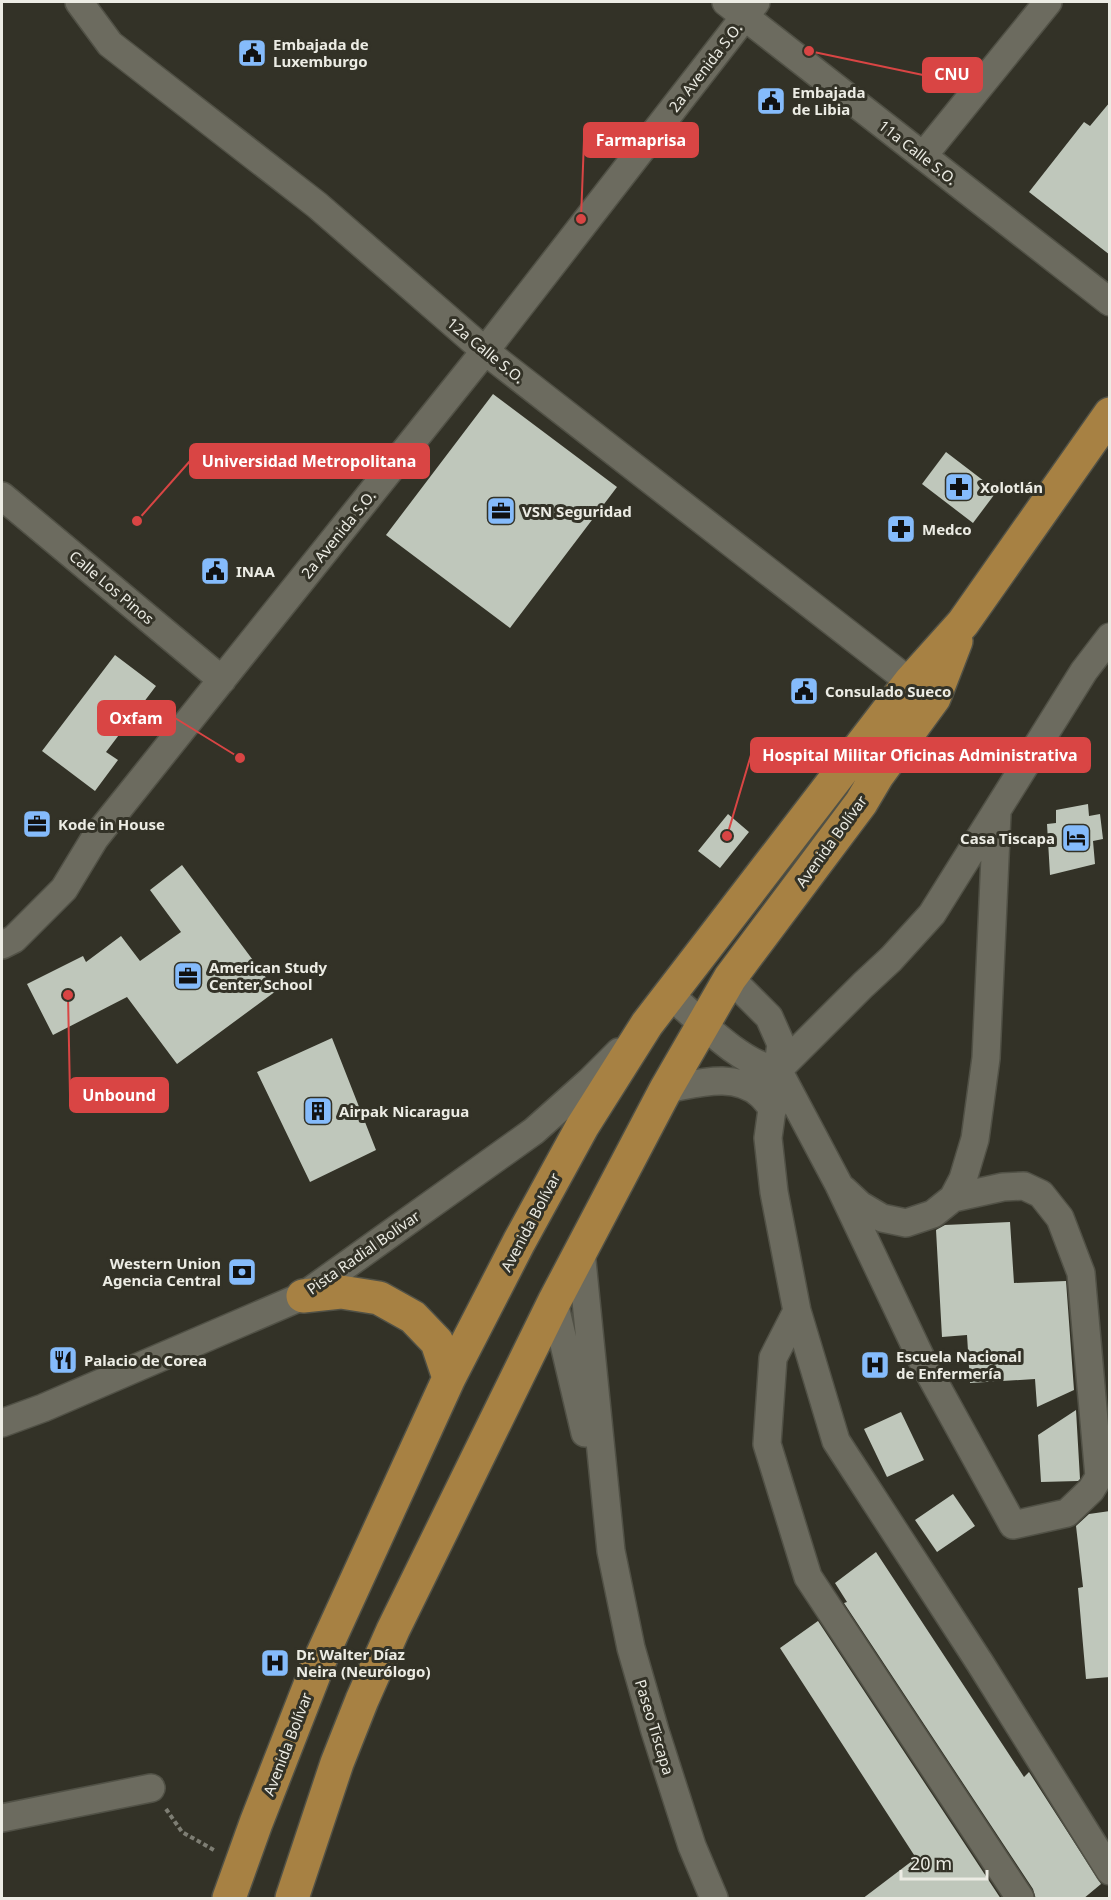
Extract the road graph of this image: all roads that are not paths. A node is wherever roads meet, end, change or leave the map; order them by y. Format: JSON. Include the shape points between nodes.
{"nodes":[{"id":1,"x":79,"y":2,"type":"edge"},
{"id":2,"x":1048,"y":2,"type":"edge"},
{"id":3,"x":742,"y":6,"type":"edge"},
{"id":4,"x":923,"y":156,"type":"junction"},
{"id":5,"x":1110,"y":302,"type":"edge"},
{"id":6,"x":485,"y":351,"type":"junction"},
{"id":7,"x":1110,"y":414,"type":"edge"},
{"id":8,"x":2,"y":496,"type":"edge"},
{"id":9,"x":963,"y":623,"type":"junction"},
{"id":10,"x":1110,"y":637,"type":"edge"},
{"id":11,"x":222,"y":680,"type":"junction"},
{"id":12,"x":910,"y":682,"type":"junction"},
{"id":13,"x":877,"y":776,"type":"junction"},
{"id":14,"x":997,"y":813,"type":"junction"},
{"id":15,"x":2,"y":945,"type":"edge"},
{"id":16,"x":729,"y":978,"type":"junction"},
{"id":17,"x":669,"y":994,"type":"junction"},
{"id":18,"x":647,"y":1024,"type":"junction"},
{"id":19,"x":704,"y":1024,"type":"junction"},
{"id":20,"x":778,"y":1070,"type":"junction"},
{"id":21,"x":666,"y":1089,"type":"junction"},
{"id":22,"x":773,"y":1109,"type":"junction"},
{"id":23,"x":839,"y":1185,"type":"junction"},
{"id":24,"x":952,"y":1198,"type":"junction"},
{"id":25,"x":581,"y":1251,"type":"junction"},
{"id":26,"x":303,"y":1296,"type":"junction"},
{"id":27,"x":554,"y":1302,"type":"junction"},
{"id":28,"x":798,"y":1311,"type":"junction"},
{"id":29,"x":449,"y":1378,"type":"junction"},
{"id":30,"x":2,"y":1424,"type":"edge"},
{"id":31,"x":611,"y":1551,"type":"junction"},
{"id":32,"x":152,"y":1788,"type":"road end"},
{"id":33,"x":2,"y":1818,"type":"edge"},
{"id":34,"x":1110,"y":1871,"type":"edge"},
{"id":35,"x":229,"y":1899,"type":"edge"},
{"id":36,"x":292,"y":1899,"type":"edge"},
{"id":37,"x":714,"y":1899,"type":"edge"},
{"id":38,"x":1020,"y":1899,"type":"edge"}],
"edges":[{"from":1,"to":6,"type":"street","name":"12a Calle S.O.","via":[[110,44],[317,205]]},
{"from":2,"to":4,"type":"street"},
{"from":3,"to":4,"type":"street","name":"11a Calle S.O."},
{"from":3,"to":6,"type":"street","name":"2a Avenida S.O."},
{"from":4,"to":5,"type":"street","name":"11a Calle S.O."},
{"from":6,"to":11,"type":"street","name":"2a Avenida S.O."},
{"from":6,"to":12,"type":"street","name":"12a Calle S.O."},
{"from":7,"to":9,"type":"highway","name":"Avenida Bolívar"},
{"from":8,"to":11,"type":"street","name":"Calle Los Pinos"},
{"from":9,"to":12,"type":"highway","name":"Avenida Bolívar"},
{"from":9,"to":13,"type":"highway","name":"Avenida Bolívar","via":[[934,698]]},
{"from":10,"to":14,"type":"street","via":[[1084,671]]},
{"from":11,"to":15,"type":"street","name":"2a Avenida S.O.","via":[[95,838],[64,889],[14,939]]},
{"from":12,"to":13,"type":"highway","via":[[919,701],[887,746]]},
{"from":12,"to":17,"type":"highway","name":"Avenida Bolívar"},
{"from":13,"to":16,"type":"highway","name":"Avenida Bolívar","via":[[861,803]]},
{"from":14,"to":20,"type":"street","via":[[932,914]]},
{"from":14,"to":24,"type":"street","via":[[986,1058],[975,1138],[963,1179]]},
{"from":16,"to":19,"type":"highway","name":"Avenida Bolívar"},
{"from":16,"to":20,"type":"street","via":[[769,1017],[781,1044]]},
{"from":17,"to":18,"type":"highway","name":"Avenida Bolívar"},
{"from":17,"to":19,"type":"street"},
{"from":18,"to":26,"type":"street","name":"Pista Radial Bolívar","via":[[534,1131]]},
{"from":18,"to":29,"type":"highway","name":"Avenida Bolívar","via":[[582,1127]]},
{"from":19,"to":20,"type":"street","via":[[738,1052],[768,1069]]},
{"from":19,"to":21,"type":"highway","name":"Avenida Bolívar"},
{"from":20,"to":22,"type":"street"},
{"from":20,"to":23,"type":"street"},
{"from":21,"to":22,"type":"street","via":[[722,1080],[760,1094]]},
{"from":21,"to":25,"type":"highway","name":"Avenida Bolívar"},
{"from":22,"to":28,"type":"street","via":[[768,1138],[774,1192]]},
{"from":23,"to":24,"type":"street","via":[[860,1205],[882,1218],[906,1223],[933,1214]]},
{"from":23,"to":24,"type":"street","via":[[921,1358],[1013,1525],[1067,1513],[1099,1477],[1081,1273],[1060,1218],[1041,1194],[1024,1186],[1004,1186]]},
{"from":25,"to":27,"type":"highway","name":"Avenida Bolívar"},
{"from":25,"to":31,"type":"street","name":"Paseo Tiscapa"},
{"from":26,"to":29,"type":"highway","via":[[341,1292],[379,1298],[413,1317],[437,1342]]},
{"from":26,"to":30,"type":"street","name":"Pista Radial Bolívar"},
{"from":27,"to":31,"type":"street","name":"Paseo Tiscapa"},
{"from":27,"to":36,"type":"highway","name":"Avenida Bolívar","via":[[362,1700]]},
{"from":28,"to":34,"type":"street","via":[[836,1441]]},
{"from":28,"to":38,"type":"street","via":[[773,1359],[767,1444],[808,1578]]},
{"from":29,"to":35,"type":"highway","name":"Avenida Bolívar","via":[[319,1662]]},
{"from":31,"to":37,"type":"street","name":"Paseo Tiscapa","via":[[631,1647],[655,1731],[692,1846]]},
{"from":32,"to":33,"type":"street"}]}
